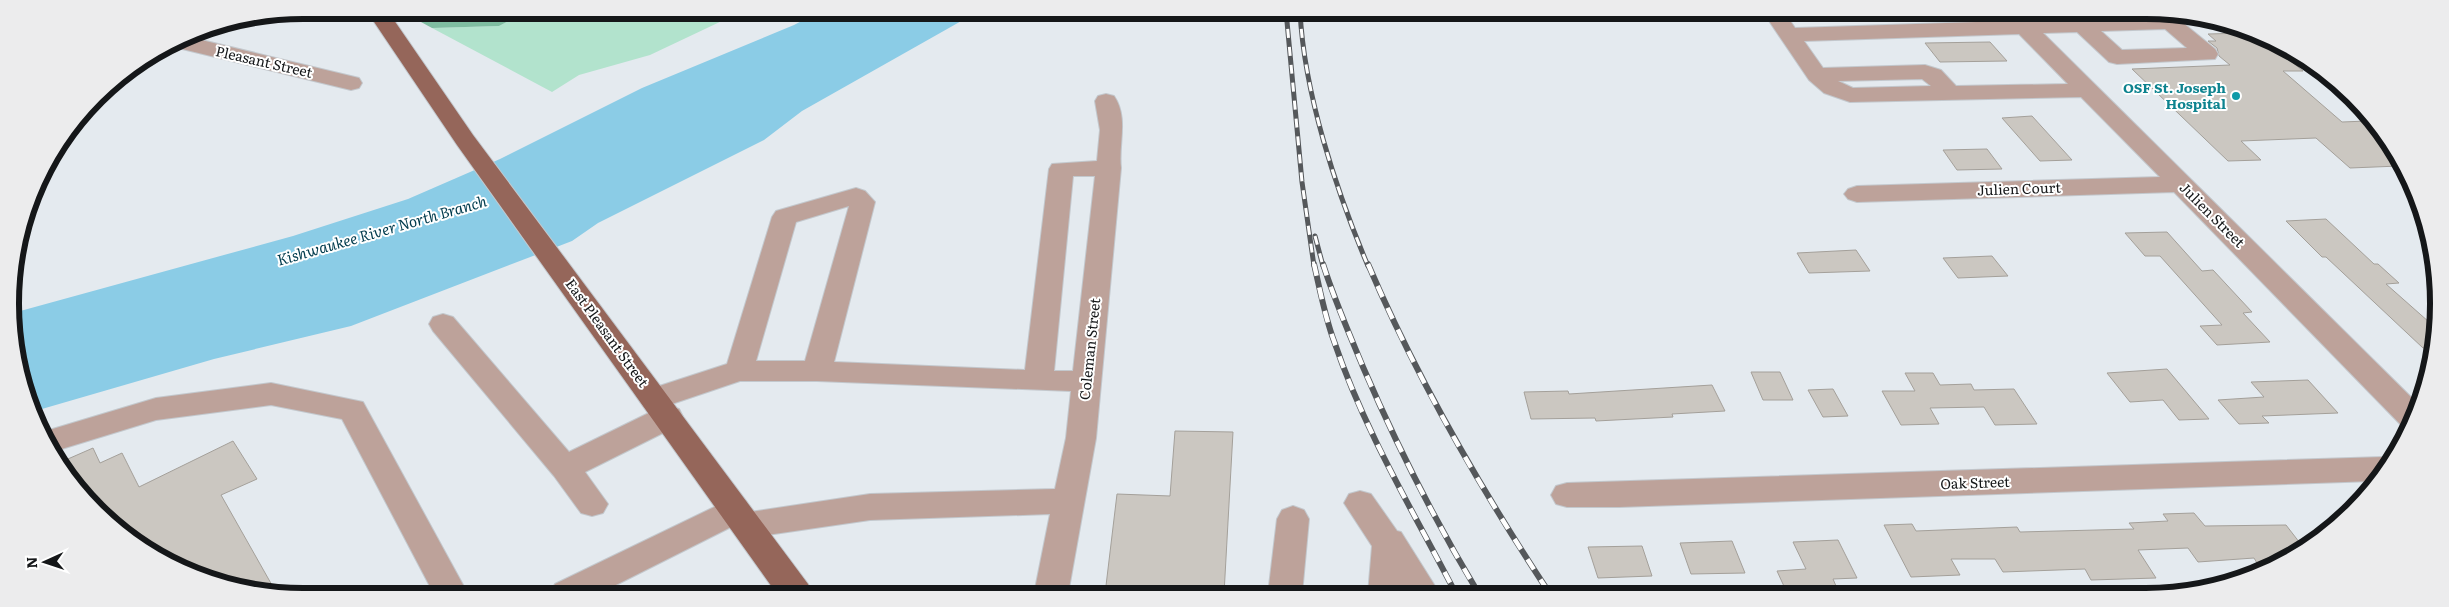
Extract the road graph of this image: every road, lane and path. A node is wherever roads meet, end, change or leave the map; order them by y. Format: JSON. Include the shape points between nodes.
{"nodes":[{"id":1,"x":382,"y":19,"type":"edge"},
{"id":2,"x":1778,"y":19,"type":"edge"},
{"id":3,"x":2017,"y":20,"type":"edge"},
{"id":4,"x":2082,"y":24,"type":"junction"},
{"id":5,"x":1790,"y":35,"type":"junction"},
{"id":6,"x":188,"y":44,"type":"edge"},
{"id":7,"x":352,"y":83,"type":"dead end"},
{"id":8,"x":2087,"y":90,"type":"junction"},
{"id":9,"x":1106,"y":101,"type":"dead end"},
{"id":10,"x":1109,"y":168,"type":"junction"},
{"id":11,"x":2181,"y":184,"type":"junction"},
{"id":12,"x":1857,"y":194,"type":"dead end"},
{"id":13,"x":444,"y":324,"type":"dead end"},
{"id":14,"x":739,"y":370,"type":"junction"},
{"id":15,"x":817,"y":371,"type":"junction"},
{"id":16,"x":1087,"y":380,"type":"junction"},
{"id":17,"x":1038,"y":381,"type":"junction"},
{"id":18,"x":661,"y":408,"type":"junction"},
{"id":19,"x":2408,"y":413,"type":"edge"},
{"id":20,"x":54,"y":441,"type":"edge"},
{"id":21,"x":565,"y":468,"type":"junction"},
{"id":22,"x":2377,"y":469,"type":"edge"},
{"id":23,"x":1567,"y":495,"type":"dead end"},
{"id":24,"x":1070,"y":501,"type":"junction"},
{"id":25,"x":1360,"y":503,"type":"dead end"},
{"id":26,"x":592,"y":504,"type":"dead end"},
{"id":27,"x":740,"y":517,"type":"junction"},
{"id":28,"x":1293,"y":519,"type":"dead end"},
{"id":29,"x":1388,"y":541,"type":"junction"},
{"id":30,"x":447,"y":588,"type":"edge"},
{"id":31,"x":580,"y":588,"type":"edge"},
{"id":32,"x":792,"y":588,"type":"edge"},
{"id":33,"x":1052,"y":588,"type":"edge"},
{"id":34,"x":1286,"y":588,"type":"edge"},
{"id":35,"x":1385,"y":588,"type":"edge"},
{"id":36,"x":1419,"y":588,"type":"edge"}],
"edges":[{"from":1,"to":18,"type":"main road","name":"East Pleasant Street","via":[[465,140]]},
{"from":2,"to":5,"type":"street"},
{"from":3,"to":4,"type":"street"},
{"from":3,"to":5,"type":"street"},
{"from":3,"to":8,"type":"street","name":"Julien Street"},
{"from":4,"to":4,"type":"street","via":[[2117,57],[2206,54],[2170,22]]},
{"from":5,"to":8,"type":"street","via":[[1817,75],[1832,88],[1850,95]]},
{"from":6,"to":7,"type":"street","name":"Pleasant Street"},
{"from":8,"to":11,"type":"street","name":"Julien Street"},
{"from":9,"to":10,"type":"street","name":"Coleman Street","via":[[1112,130]]},
{"from":10,"to":16,"type":"street","name":"Coleman Street"},
{"from":10,"to":17,"type":"street","via":[[1061,169]]},
{"from":11,"to":12,"type":"street","name":"Julien Court"},
{"from":11,"to":19,"type":"street","name":"Julien Street"},
{"from":13,"to":21,"type":"street"},
{"from":14,"to":15,"type":"street"},
{"from":14,"to":15,"type":"street","via":[[785,217],[856,196],[862,202],[860,213]]},
{"from":14,"to":18,"type":"street"},
{"from":15,"to":17,"type":"street"},
{"from":16,"to":17,"type":"street"},
{"from":16,"to":24,"type":"street","name":"Coleman Street"},
{"from":18,"to":21,"type":"street"},
{"from":18,"to":27,"type":"main road","name":"East Pleasant Street"},
{"from":20,"to":30,"type":"street","via":[[156,409],[271,394],[352,410]]},
{"from":21,"to":26,"type":"street"},
{"from":22,"to":23,"type":"street","name":"Oak Street"},
{"from":24,"to":27,"type":"street","via":[[870,507]]},
{"from":24,"to":33,"type":"street","name":"Coleman Street"},
{"from":25,"to":29,"type":"street"},
{"from":27,"to":31,"type":"street"},
{"from":27,"to":32,"type":"main road","name":"East Pleasant Street"},
{"from":28,"to":34,"type":"street"},
{"from":29,"to":35,"type":"street"},
{"from":29,"to":36,"type":"street"}]}
